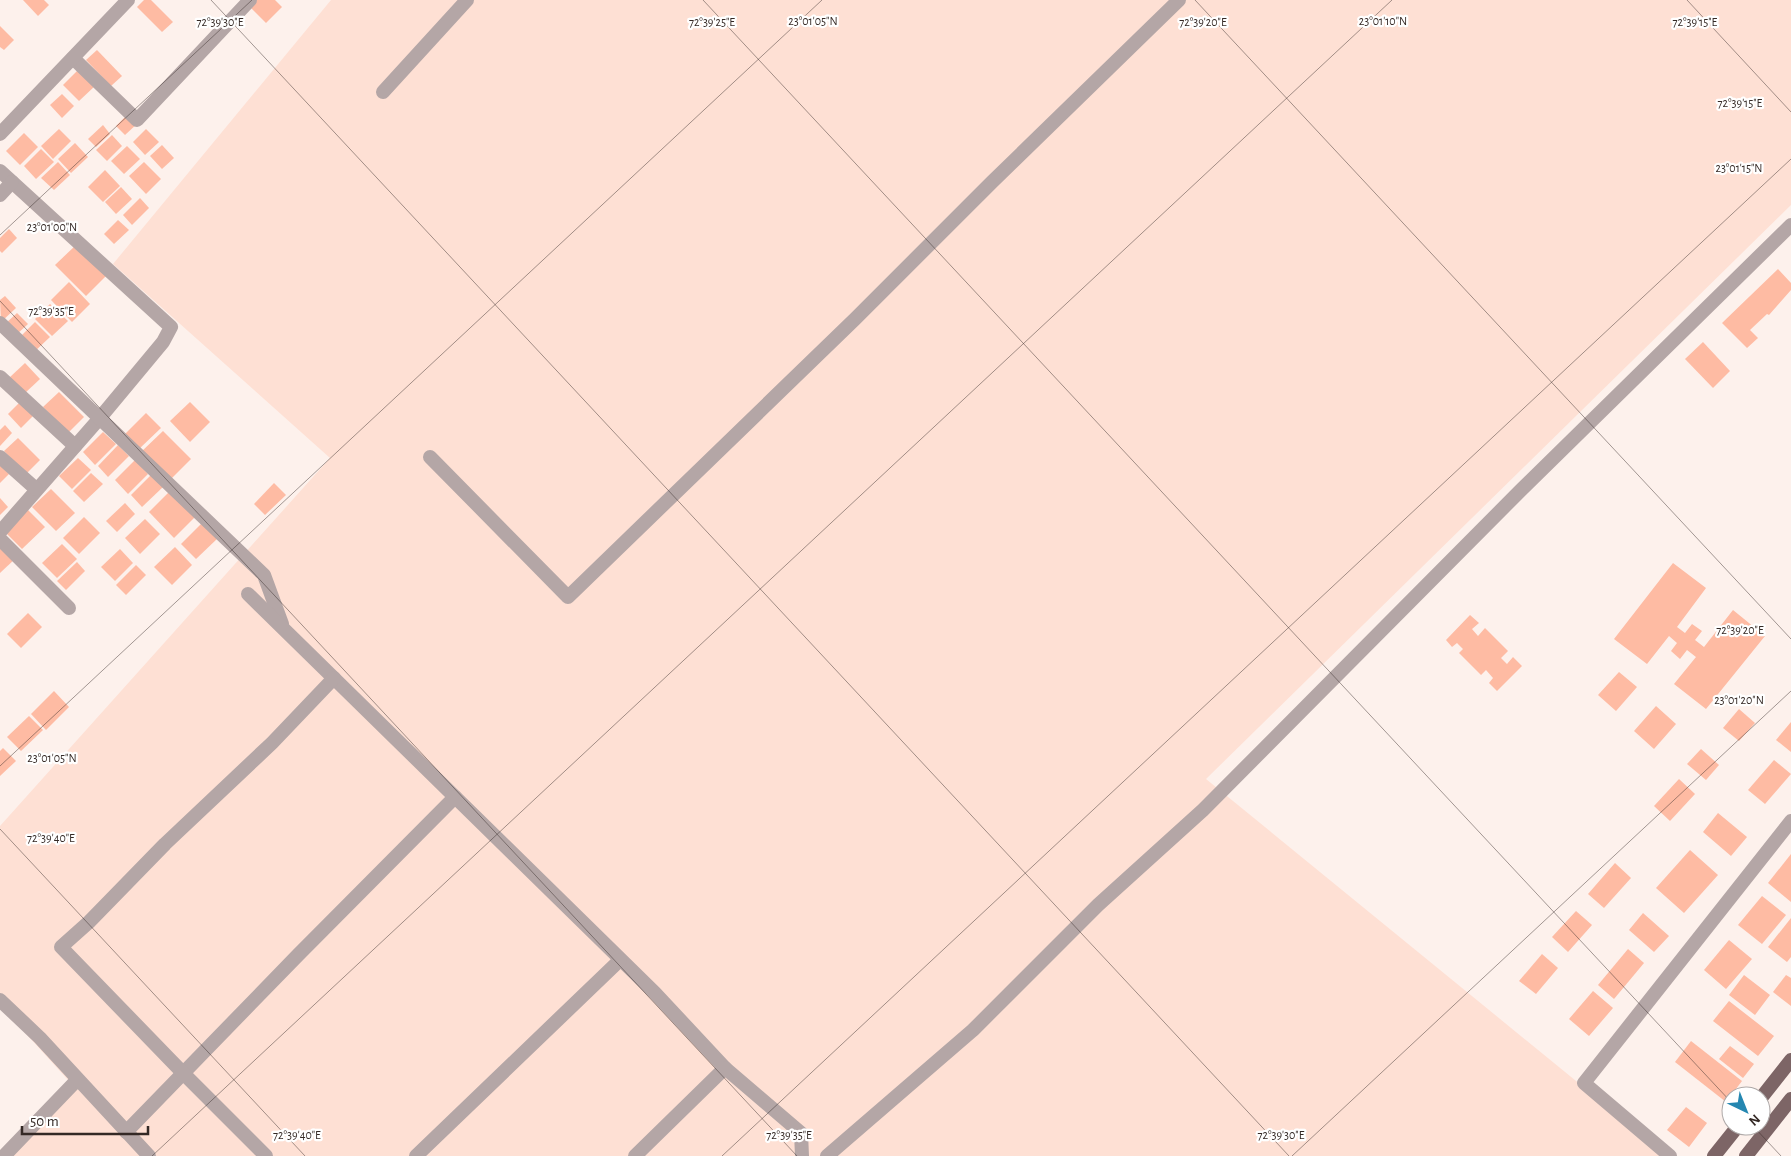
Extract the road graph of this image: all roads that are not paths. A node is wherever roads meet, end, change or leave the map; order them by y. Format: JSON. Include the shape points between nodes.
{"nodes":[{"id":1,"x":128,"y":0,"type":"edge"},
{"id":2,"x":250,"y":0,"type":"edge"},
{"id":3,"x":467,"y":0,"type":"edge"},
{"id":4,"x":1179,"y":0,"type":"edge"},
{"id":5,"x":73,"y":58,"type":"junction"},
{"id":6,"x":383,"y":92,"type":"dead end"},
{"id":7,"x":0,"y":134,"type":"edge"},
{"id":8,"x":0,"y":171,"type":"edge"},
{"id":9,"x":12,"y":182,"type":"junction"},
{"id":10,"x":0,"y":195,"type":"edge"},
{"id":11,"x":1791,"y":226,"type":"edge"},
{"id":12,"x":0,"y":323,"type":"edge"},
{"id":13,"x":0,"y":377,"type":"edge"},
{"id":14,"x":100,"y":419,"type":"junction"},
{"id":15,"x":75,"y":446,"type":"junction"},
{"id":16,"x":0,"y":457,"type":"edge"},
{"id":17,"x":430,"y":458,"type":"dead end"},
{"id":18,"x":36,"y":489,"type":"junction"},
{"id":19,"x":0,"y":532,"type":"edge"},
{"id":20,"x":0,"y":539,"type":"edge"},
{"id":21,"x":248,"y":594,"type":"dead end"},
{"id":22,"x":69,"y":608,"type":"dead end"},
{"id":23,"x":284,"y":629,"type":"junction"},
{"id":24,"x":334,"y":678,"type":"junction"},
{"id":25,"x":455,"y":797,"type":"junction"},
{"id":26,"x":1791,"y":821,"type":"edge"},
{"id":27,"x":620,"y":960,"type":"junction"},
{"id":28,"x":0,"y":1000,"type":"edge"},
{"id":29,"x":1791,"y":1060,"type":"edge"},
{"id":30,"x":725,"y":1068,"type":"junction"},
{"id":31,"x":183,"y":1073,"type":"junction"},
{"id":32,"x":77,"y":1080,"type":"junction"},
{"id":33,"x":1770,"y":1086,"type":"edge"},
{"id":34,"x":1791,"y":1099,"type":"edge"},
{"id":35,"x":126,"y":1132,"type":"junction"},
{"id":36,"x":1730,"y":1136,"type":"edge"},
{"id":37,"x":4,"y":1150,"type":"edge"},
{"id":38,"x":149,"y":1156,"type":"edge"},
{"id":39,"x":266,"y":1156,"type":"edge"},
{"id":40,"x":416,"y":1156,"type":"edge"},
{"id":41,"x":635,"y":1156,"type":"edge"},
{"id":42,"x":802,"y":1156,"type":"edge"},
{"id":43,"x":827,"y":1156,"type":"edge"},
{"id":44,"x":1670,"y":1156,"type":"edge"},
{"id":45,"x":1714,"y":1156,"type":"edge"},
{"id":46,"x":1746,"y":1156,"type":"edge"}],
"edges":[{"from":1,"to":5,"type":"street"},
{"from":2,"to":5,"type":"street","via":[[137,120]]},
{"from":3,"to":6,"type":"street"},
{"from":4,"to":17,"type":"street","via":[[856,319],[568,596]]},
{"from":5,"to":7,"type":"street"},
{"from":8,"to":9,"type":"street"},
{"from":9,"to":10,"type":"street"},
{"from":9,"to":14,"type":"street","via":[[170,326],[163,342]]},
{"from":11,"to":43,"type":"street","via":[[1203,810],[1098,906],[972,1030]]},
{"from":12,"to":14,"type":"street"},
{"from":13,"to":15,"type":"street"},
{"from":14,"to":15,"type":"street"},
{"from":14,"to":23,"type":"street","via":[[264,575]]},
{"from":15,"to":18,"type":"street"},
{"from":16,"to":18,"type":"street"},
{"from":18,"to":19,"type":"street"},
{"from":20,"to":22,"type":"street"},
{"from":21,"to":23,"type":"street"},
{"from":23,"to":24,"type":"street"},
{"from":24,"to":25,"type":"street"},
{"from":24,"to":31,"type":"street","via":[[272,743],[62,946]]},
{"from":25,"to":27,"type":"street"},
{"from":25,"to":31,"type":"street"},
{"from":26,"to":44,"type":"street","via":[[1584,1083]]},
{"from":27,"to":30,"type":"street"},
{"from":27,"to":40,"type":"street"},
{"from":28,"to":32,"type":"street"},
{"from":29,"to":33,"type":"main road"},
{"from":30,"to":41,"type":"street"},
{"from":30,"to":42,"type":"street","via":[[801,1133]]},
{"from":31,"to":35,"type":"street"},
{"from":31,"to":39,"type":"street"},
{"from":32,"to":35,"type":"street"},
{"from":32,"to":37,"type":"street"},
{"from":34,"to":46,"type":"main road"},
{"from":35,"to":38,"type":"street"},
{"from":36,"to":45,"type":"main road"}]}
